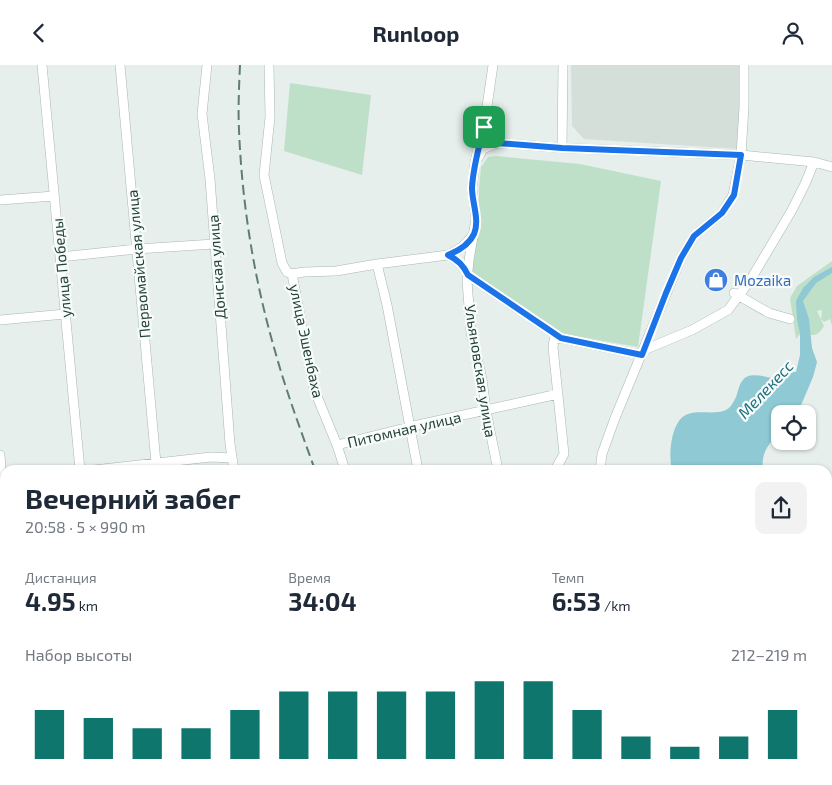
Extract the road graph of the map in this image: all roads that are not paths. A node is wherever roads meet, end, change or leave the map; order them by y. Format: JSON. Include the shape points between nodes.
{"nodes":[{"id":1,"x":42,"y":65,"type":"edge"},
{"id":2,"x":120,"y":65,"type":"edge"},
{"id":3,"x":207,"y":65,"type":"edge"},
{"id":4,"x":269,"y":65,"type":"edge"},
{"id":5,"x":493,"y":65,"type":"edge"},
{"id":6,"x":563,"y":65,"type":"edge"},
{"id":7,"x":744,"y":65,"type":"edge"},
{"id":8,"x":484,"y":127,"type":"junction"},
{"id":9,"x":497,"y":143,"type":"junction"},
{"id":10,"x":562,"y":148,"type":"junction"},
{"id":11,"x":741,"y":155,"type":"junction"},
{"id":12,"x":475,"y":162,"type":"junction"},
{"id":13,"x":814,"y":162,"type":"junction"},
{"id":14,"x":832,"y":167,"type":"edge"},
{"id":15,"x":54,"y":196,"type":"junction"},
{"id":16,"x":0,"y":200,"type":"edge"},
{"id":17,"x":474,"y":234,"type":"junction"},
{"id":18,"x":214,"y":244,"type":"junction"},
{"id":19,"x":136,"y":249,"type":"junction"},
{"id":20,"x":448,"y":255,"type":"junction"},
{"id":21,"x":60,"y":257,"type":"junction"},
{"id":22,"x":377,"y":264,"type":"junction"},
{"id":23,"x":292,"y":274,"type":"junction"},
{"id":24,"x":468,"y":275,"type":"junction"},
{"id":25,"x":736,"y":294,"type":"junction"},
{"id":26,"x":65,"y":314,"type":"junction"},
{"id":27,"x":790,"y":319,"type":"dead end"},
{"id":28,"x":0,"y":320,"type":"edge"},
{"id":29,"x":561,"y":338,"type":"junction"},
{"id":30,"x":643,"y":352,"type":"junction"},
{"id":31,"x":558,"y":394,"type":"junction"},
{"id":32,"x":486,"y":411,"type":"junction"},
{"id":33,"x":409,"y":427,"type":"junction"},
{"id":34,"x":337,"y":445,"type":"junction"},
{"id":35,"x":232,"y":458,"type":"junction"},
{"id":36,"x":156,"y":463,"type":"junction"},
{"id":37,"x":80,"y":465,"type":"edge"},
{"id":38,"x":138,"y":465,"type":"edge"},
{"id":39,"x":233,"y":465,"type":"edge"},
{"id":40,"x":343,"y":465,"type":"edge"},
{"id":41,"x":417,"y":465,"type":"edge"},
{"id":42,"x":497,"y":465,"type":"edge"},
{"id":43,"x":558,"y":465,"type":"edge"},
{"id":44,"x":601,"y":465,"type":"edge"}],
"edges":[{"from":1,"to":15,"type":"street","name":"улица Победы"},
{"from":2,"to":19,"type":"street","name":"Первомайская улица"},
{"from":3,"to":18,"type":"street","name":"Донская улица","via":[[202,114]]},
{"from":4,"to":23,"type":"street","name":"улица Эшенбаха","via":[[270,117],[264,175],[282,263]]},
{"from":5,"to":8,"type":"street","name":"Ульяновская улица"},
{"from":6,"to":10,"type":"street"},
{"from":7,"to":11,"type":"street"},
{"from":8,"to":9,"type":"street"},
{"from":8,"to":12,"type":"street","name":"Ульяновская улица"},
{"from":9,"to":10,"type":"street"},
{"from":9,"to":12,"type":"street","via":[[483,149]]},
{"from":10,"to":11,"type":"street"},
{"from":11,"to":13,"type":"street"},
{"from":11,"to":30,"type":"street","via":[[734,195],[722,213],[694,236],[681,258]]},
{"from":12,"to":17,"type":"street","name":"Ульяновская улица","via":[[472,189],[476,219]]},
{"from":13,"to":14,"type":"street"},
{"from":13,"to":25,"type":"street","via":[[792,210],[751,279]]},
{"from":15,"to":16,"type":"street"},
{"from":15,"to":21,"type":"street","name":"улица Победы"},
{"from":17,"to":20,"type":"street","via":[[466,245]]},
{"from":17,"to":24,"type":"street","name":"Ульяновская улица"},
{"from":18,"to":19,"type":"street"},
{"from":18,"to":35,"type":"street","name":"Донская улица"},
{"from":19,"to":21,"type":"street"},
{"from":19,"to":36,"type":"street","name":"Первомайская улица"},
{"from":20,"to":22,"type":"street"},
{"from":20,"to":24,"type":"street","via":[[457,259]]},
{"from":21,"to":26,"type":"street","name":"улица Победы"},
{"from":22,"to":23,"type":"street"},
{"from":22,"to":33,"type":"street"},
{"from":23,"to":34,"type":"street","name":"улица Эшенбаха","via":[[314,389]]},
{"from":24,"to":29,"type":"street"},
{"from":24,"to":32,"type":"street","name":"Ульяновская улица","via":[[471,333]]},
{"from":25,"to":27,"type":"street","via":[[769,313]]},
{"from":25,"to":30,"type":"street","via":[[728,309]]},
{"from":26,"to":28,"type":"street"},
{"from":26,"to":37,"type":"street","name":"улица Победы"},
{"from":29,"to":30,"type":"street"},
{"from":29,"to":31,"type":"street","via":[[554,340],[553,347]]},
{"from":30,"to":44,"type":"street","via":[[615,418]]},
{"from":31,"to":32,"type":"street","name":"Питомная улица"},
{"from":31,"to":43,"type":"street","via":[[564,454]]},
{"from":32,"to":33,"type":"street","name":"Питомная улица"},
{"from":32,"to":42,"type":"street","name":"Ульяновская улица"},
{"from":33,"to":34,"type":"street","name":"Питомная улица"},
{"from":33,"to":41,"type":"street"},
{"from":34,"to":40,"type":"street","name":"улица Эшенбаха"},
{"from":35,"to":36,"type":"street"},
{"from":35,"to":39,"type":"street","name":"Донская улица"},
{"from":36,"to":38,"type":"street"}]}
